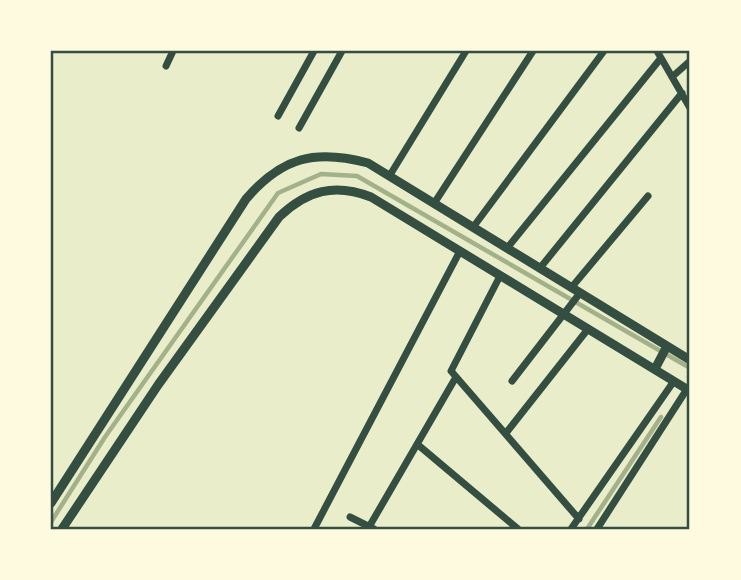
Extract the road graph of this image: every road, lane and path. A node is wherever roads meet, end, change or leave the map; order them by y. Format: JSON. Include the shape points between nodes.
{"nodes":[{"id":1,"x":173,"y":51,"type":"edge"},
{"id":2,"x":314,"y":51,"type":"edge"},
{"id":3,"x":342,"y":51,"type":"edge"},
{"id":4,"x":466,"y":51,"type":"edge"},
{"id":5,"x":533,"y":51,"type":"edge"},
{"id":6,"x":604,"y":51,"type":"edge"},
{"id":7,"x":658,"y":52,"type":"edge"},
{"id":8,"x":690,"y":61,"type":"edge"},
{"id":9,"x":166,"y":66,"type":"dead end"},
{"id":10,"x":672,"y":77,"type":"junction"},
{"id":11,"x":682,"y":93,"type":"junction"},
{"id":12,"x":690,"y":108,"type":"edge"},
{"id":13,"x":278,"y":116,"type":"dead end"},
{"id":14,"x":299,"y":128,"type":"dead end"},
{"id":15,"x":390,"y":175,"type":"junction"},
{"id":16,"x":648,"y":196,"type":"dead end"},
{"id":17,"x":435,"y":202,"type":"junction"},
{"id":18,"x":474,"y":226,"type":"junction"},
{"id":19,"x":508,"y":247,"type":"junction"},
{"id":20,"x":460,"y":251,"type":"junction"},
{"id":21,"x":540,"y":268,"type":"junction"},
{"id":22,"x":500,"y":276,"type":"junction"},
{"id":23,"x":576,"y":293,"type":"junction"},
{"id":24,"x":567,"y":311,"type":"junction"},
{"id":25,"x":588,"y":329,"type":"junction"},
{"id":26,"x":666,"y":349,"type":"junction"},
{"id":27,"x":690,"y":360,"type":"edge"},
{"id":28,"x":657,"y":365,"type":"junction"},
{"id":29,"x":456,"y":377,"type":"junction"},
{"id":30,"x":512,"y":381,"type":"dead end"},
{"id":31,"x":674,"y":381,"type":"junction"},
{"id":32,"x":688,"y":390,"type":"edge"},
{"id":33,"x":506,"y":433,"type":"junction"},
{"id":34,"x":417,"y":444,"type":"junction"},
{"id":35,"x":51,"y":503,"type":"edge"},
{"id":36,"x":350,"y":517,"type":"dead end"},
{"id":37,"x":579,"y":519,"type":"junction"},
{"id":38,"x":372,"y":528,"type":"edge"},
{"id":39,"x":62,"y":529,"type":"edge"},
{"id":40,"x":314,"y":529,"type":"edge"},
{"id":41,"x":518,"y":529,"type":"edge"},
{"id":42,"x":571,"y":529,"type":"edge"},
{"id":43,"x":597,"y":529,"type":"edge"}],
"edges":[{"from":1,"to":9,"type":"street"},
{"from":2,"to":13,"type":"street"},
{"from":3,"to":14,"type":"street"},
{"from":4,"to":15,"type":"street"},
{"from":5,"to":17,"type":"street"},
{"from":6,"to":18,"type":"street"},
{"from":7,"to":10,"type":"street"},
{"from":7,"to":19,"type":"street"},
{"from":8,"to":10,"type":"street"},
{"from":10,"to":11,"type":"street"},
{"from":11,"to":12,"type":"street"},
{"from":11,"to":21,"type":"street"},
{"from":15,"to":17,"type":"street"},
{"from":15,"to":35,"type":"street","via":[[368,163],[319,155],[272,172],[257,186],[223,230]]},
{"from":16,"to":23,"type":"street"},
{"from":17,"to":18,"type":"street"},
{"from":18,"to":19,"type":"street"},
{"from":19,"to":21,"type":"street"},
{"from":20,"to":22,"type":"street"},
{"from":20,"to":39,"type":"street","via":[[352,190],[322,191],[294,203],[279,217],[158,386]]},
{"from":20,"to":40,"type":"street"},
{"from":21,"to":23,"type":"street"},
{"from":22,"to":24,"type":"street"},
{"from":22,"to":29,"type":"street","via":[[450,368]]},
{"from":23,"to":24,"type":"street"},
{"from":23,"to":26,"type":"street"},
{"from":24,"to":25,"type":"street"},
{"from":24,"to":30,"type":"street"},
{"from":25,"to":28,"type":"street"},
{"from":25,"to":33,"type":"street"},
{"from":26,"to":27,"type":"street"},
{"from":26,"to":28,"type":"street"},
{"from":28,"to":31,"type":"street"},
{"from":29,"to":33,"type":"street"},
{"from":29,"to":34,"type":"street"},
{"from":31,"to":32,"type":"street"},
{"from":31,"to":37,"type":"street"},
{"from":32,"to":43,"type":"street"},
{"from":33,"to":37,"type":"street"},
{"from":34,"to":38,"type":"street"},
{"from":34,"to":41,"type":"street"},
{"from":36,"to":38,"type":"street"},
{"from":37,"to":42,"type":"street"}]}
